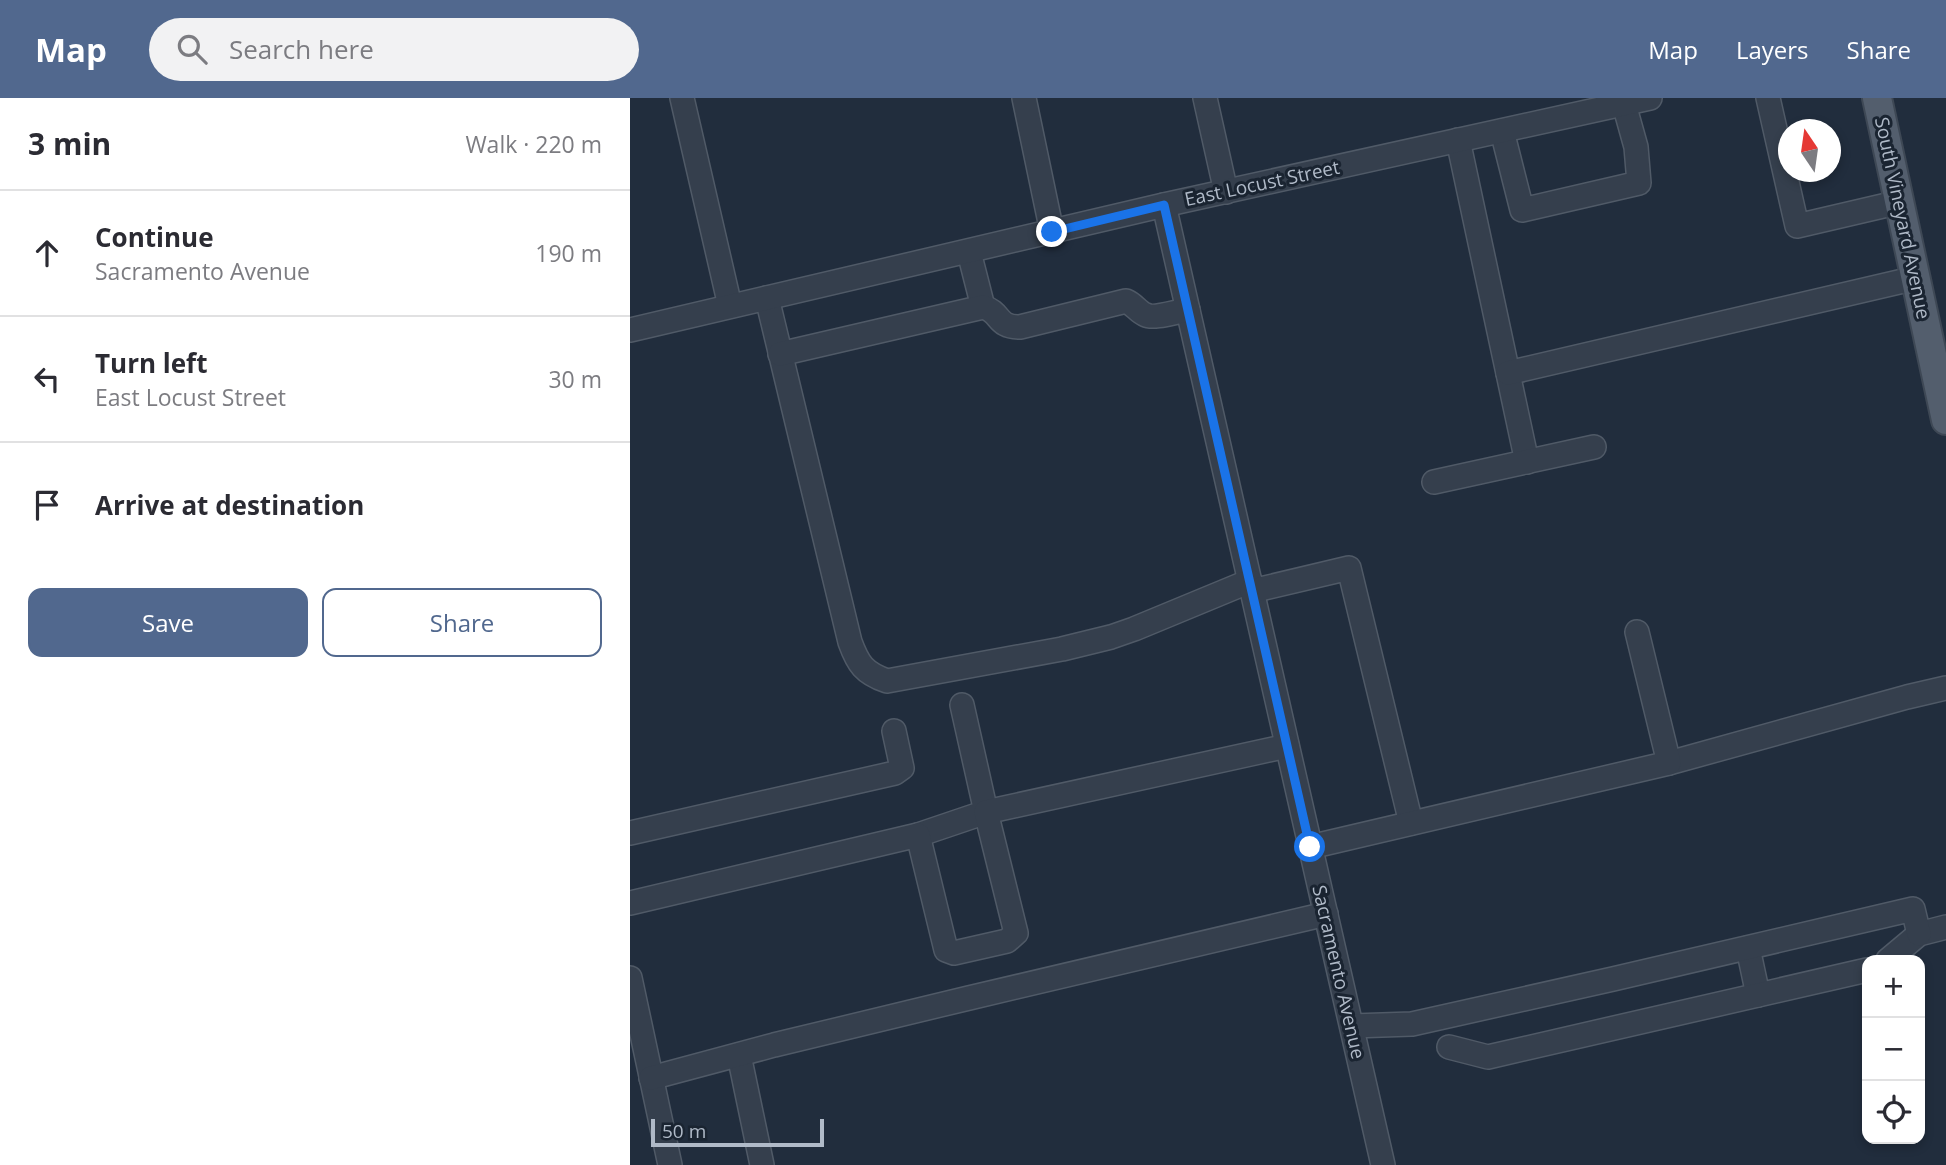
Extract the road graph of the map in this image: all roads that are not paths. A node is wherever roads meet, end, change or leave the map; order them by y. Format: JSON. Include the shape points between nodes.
{"nodes":[{"id":1,"x":682,"y":98,"type":"edge"},
{"id":2,"x":1024,"y":98,"type":"edge"},
{"id":3,"x":1205,"y":98,"type":"edge"},
{"id":4,"x":1650,"y":98,"type":"edge"},
{"id":5,"x":1768,"y":98,"type":"edge"},
{"id":6,"x":1877,"y":98,"type":"edge"},
{"id":7,"x":1624,"y":104,"type":"junction"},
{"id":8,"x":1502,"y":131,"type":"junction"},
{"id":9,"x":1458,"y":140,"type":"junction"},
{"id":10,"x":1226,"y":192,"type":"junction"},
{"id":11,"x":1900,"y":202,"type":"junction"},
{"id":12,"x":1164,"y":205,"type":"junction"},
{"id":13,"x":1052,"y":232,"type":"junction"},
{"id":14,"x":969,"y":252,"type":"junction"},
{"id":15,"x":1916,"y":278,"type":"junction"},
{"id":16,"x":767,"y":298,"type":"junction"},
{"id":17,"x":730,"y":306,"type":"junction"},
{"id":18,"x":983,"y":307,"type":"junction"},
{"id":19,"x":1188,"y":310,"type":"junction"},
{"id":20,"x":630,"y":330,"type":"edge"},
{"id":21,"x":780,"y":354,"type":"junction"},
{"id":22,"x":1508,"y":373,"type":"junction"},
{"id":23,"x":1946,"y":420,"type":"edge"},
{"id":24,"x":1594,"y":447,"type":"dead end"},
{"id":25,"x":1527,"y":462,"type":"junction"},
{"id":26,"x":1434,"y":482,"type":"dead end"},
{"id":27,"x":1251,"y":586,"type":"junction"},
{"id":28,"x":1637,"y":632,"type":"dead end"},
{"id":29,"x":1946,"y":688,"type":"edge"},
{"id":30,"x":962,"y":705,"type":"dead end"},
{"id":31,"x":894,"y":731,"type":"dead end"},
{"id":32,"x":1287,"y":747,"type":"junction"},
{"id":33,"x":1669,"y":763,"type":"junction"},
{"id":34,"x":986,"y":813,"type":"junction"},
{"id":35,"x":1411,"y":823,"type":"junction"},
{"id":36,"x":630,"y":833,"type":"edge"},
{"id":37,"x":918,"y":835,"type":"junction"},
{"id":38,"x":1310,"y":847,"type":"junction"},
{"id":39,"x":630,"y":903,"type":"edge"},
{"id":40,"x":1326,"y":914,"type":"junction"},
{"id":41,"x":1946,"y":928,"type":"edge"},
{"id":42,"x":1919,"y":934,"type":"junction"},
{"id":43,"x":1748,"y":948,"type":"junction"},
{"id":44,"x":1894,"y":955,"type":"edge"},
{"id":45,"x":1862,"y":971,"type":"edge"},
{"id":46,"x":630,"y":978,"type":"edge"},
{"id":47,"x":1758,"y":995,"type":"junction"},
{"id":48,"x":1352,"y":1026,"type":"junction"},
{"id":49,"x":1449,"y":1047,"type":"dead end"},
{"id":50,"x":739,"y":1055,"type":"junction"},
{"id":51,"x":651,"y":1078,"type":"junction"},
{"id":52,"x":670,"y":1165,"type":"edge"},
{"id":53,"x":762,"y":1165,"type":"edge"},
{"id":54,"x":1383,"y":1165,"type":"edge"}],
"edges":[{"from":1,"to":17,"type":"street"},
{"from":2,"to":13,"type":"street"},
{"from":3,"to":10,"type":"street"},
{"from":4,"to":7,"type":"street","name":"East Locust Street"},
{"from":5,"to":11,"type":"street","via":[[1797,226]]},
{"from":6,"to":11,"type":"main road","name":"South Vineyard Avenue"},
{"from":7,"to":8,"type":"street","name":"East Locust Street"},
{"from":7,"to":8,"type":"street","via":[[1636,147],[1639,183],[1522,210]]},
{"from":8,"to":9,"type":"street","name":"East Locust Street"},
{"from":9,"to":10,"type":"street","name":"East Locust Street"},
{"from":9,"to":22,"type":"street"},
{"from":10,"to":12,"type":"street","name":"East Locust Street"},
{"from":11,"to":15,"type":"main road","name":"South Vineyard Avenue"},
{"from":12,"to":13,"type":"street","name":"East Locust Street"},
{"from":12,"to":19,"type":"street","name":"Sacramento Avenue"},
{"from":13,"to":14,"type":"street","name":"East Locust Street"},
{"from":14,"to":16,"type":"street","name":"East Locust Street"},
{"from":14,"to":18,"type":"street"},
{"from":15,"to":22,"type":"street"},
{"from":15,"to":23,"type":"main road","name":"South Vineyard Avenue"},
{"from":16,"to":17,"type":"street","name":"East Locust Street"},
{"from":16,"to":21,"type":"street"},
{"from":17,"to":20,"type":"street","name":"East Locust Street"},
{"from":18,"to":19,"type":"street","via":[[1008,327],[1126,301],[1144,315]]},
{"from":18,"to":21,"type":"street"},
{"from":19,"to":27,"type":"street","name":"Sacramento Avenue"},
{"from":21,"to":27,"type":"street","via":[[849,642],[857,661],[871,676],[887,681],[1062,649],[1134,629]]},
{"from":22,"to":25,"type":"street"},
{"from":24,"to":25,"type":"street"},
{"from":25,"to":26,"type":"street"},
{"from":27,"to":32,"type":"street","name":"Sacramento Avenue"},
{"from":27,"to":35,"type":"street","via":[[1349,568]]},
{"from":28,"to":33,"type":"street"},
{"from":29,"to":33,"type":"street"},
{"from":30,"to":34,"type":"street"},
{"from":31,"to":36,"type":"street","via":[[902,768],[895,773]]},
{"from":32,"to":34,"type":"street"},
{"from":32,"to":38,"type":"street","name":"Sacramento Avenue"},
{"from":33,"to":35,"type":"street"},
{"from":34,"to":37,"type":"street"},
{"from":34,"to":37,"type":"street","via":[[1016,933],[1007,941],[954,953],[946,950]]},
{"from":35,"to":38,"type":"street"},
{"from":37,"to":39,"type":"street"},
{"from":38,"to":40,"type":"street","name":"Sacramento Avenue"},
{"from":40,"to":48,"type":"street","name":"Sacramento Avenue"},
{"from":40,"to":50,"type":"street"},
{"from":41,"to":42,"type":"street"},
{"from":42,"to":43,"type":"street","via":[[1913,909]]},
{"from":42,"to":44,"type":"street"},
{"from":43,"to":47,"type":"street"},
{"from":43,"to":48,"type":"street","via":[[1412,1024]]},
{"from":45,"to":47,"type":"street"},
{"from":46,"to":51,"type":"street"},
{"from":47,"to":49,"type":"street","via":[[1488,1057]]},
{"from":48,"to":54,"type":"street","name":"Sacramento Avenue"},
{"from":50,"to":51,"type":"street"},
{"from":50,"to":53,"type":"street"},
{"from":51,"to":52,"type":"street"}]}
